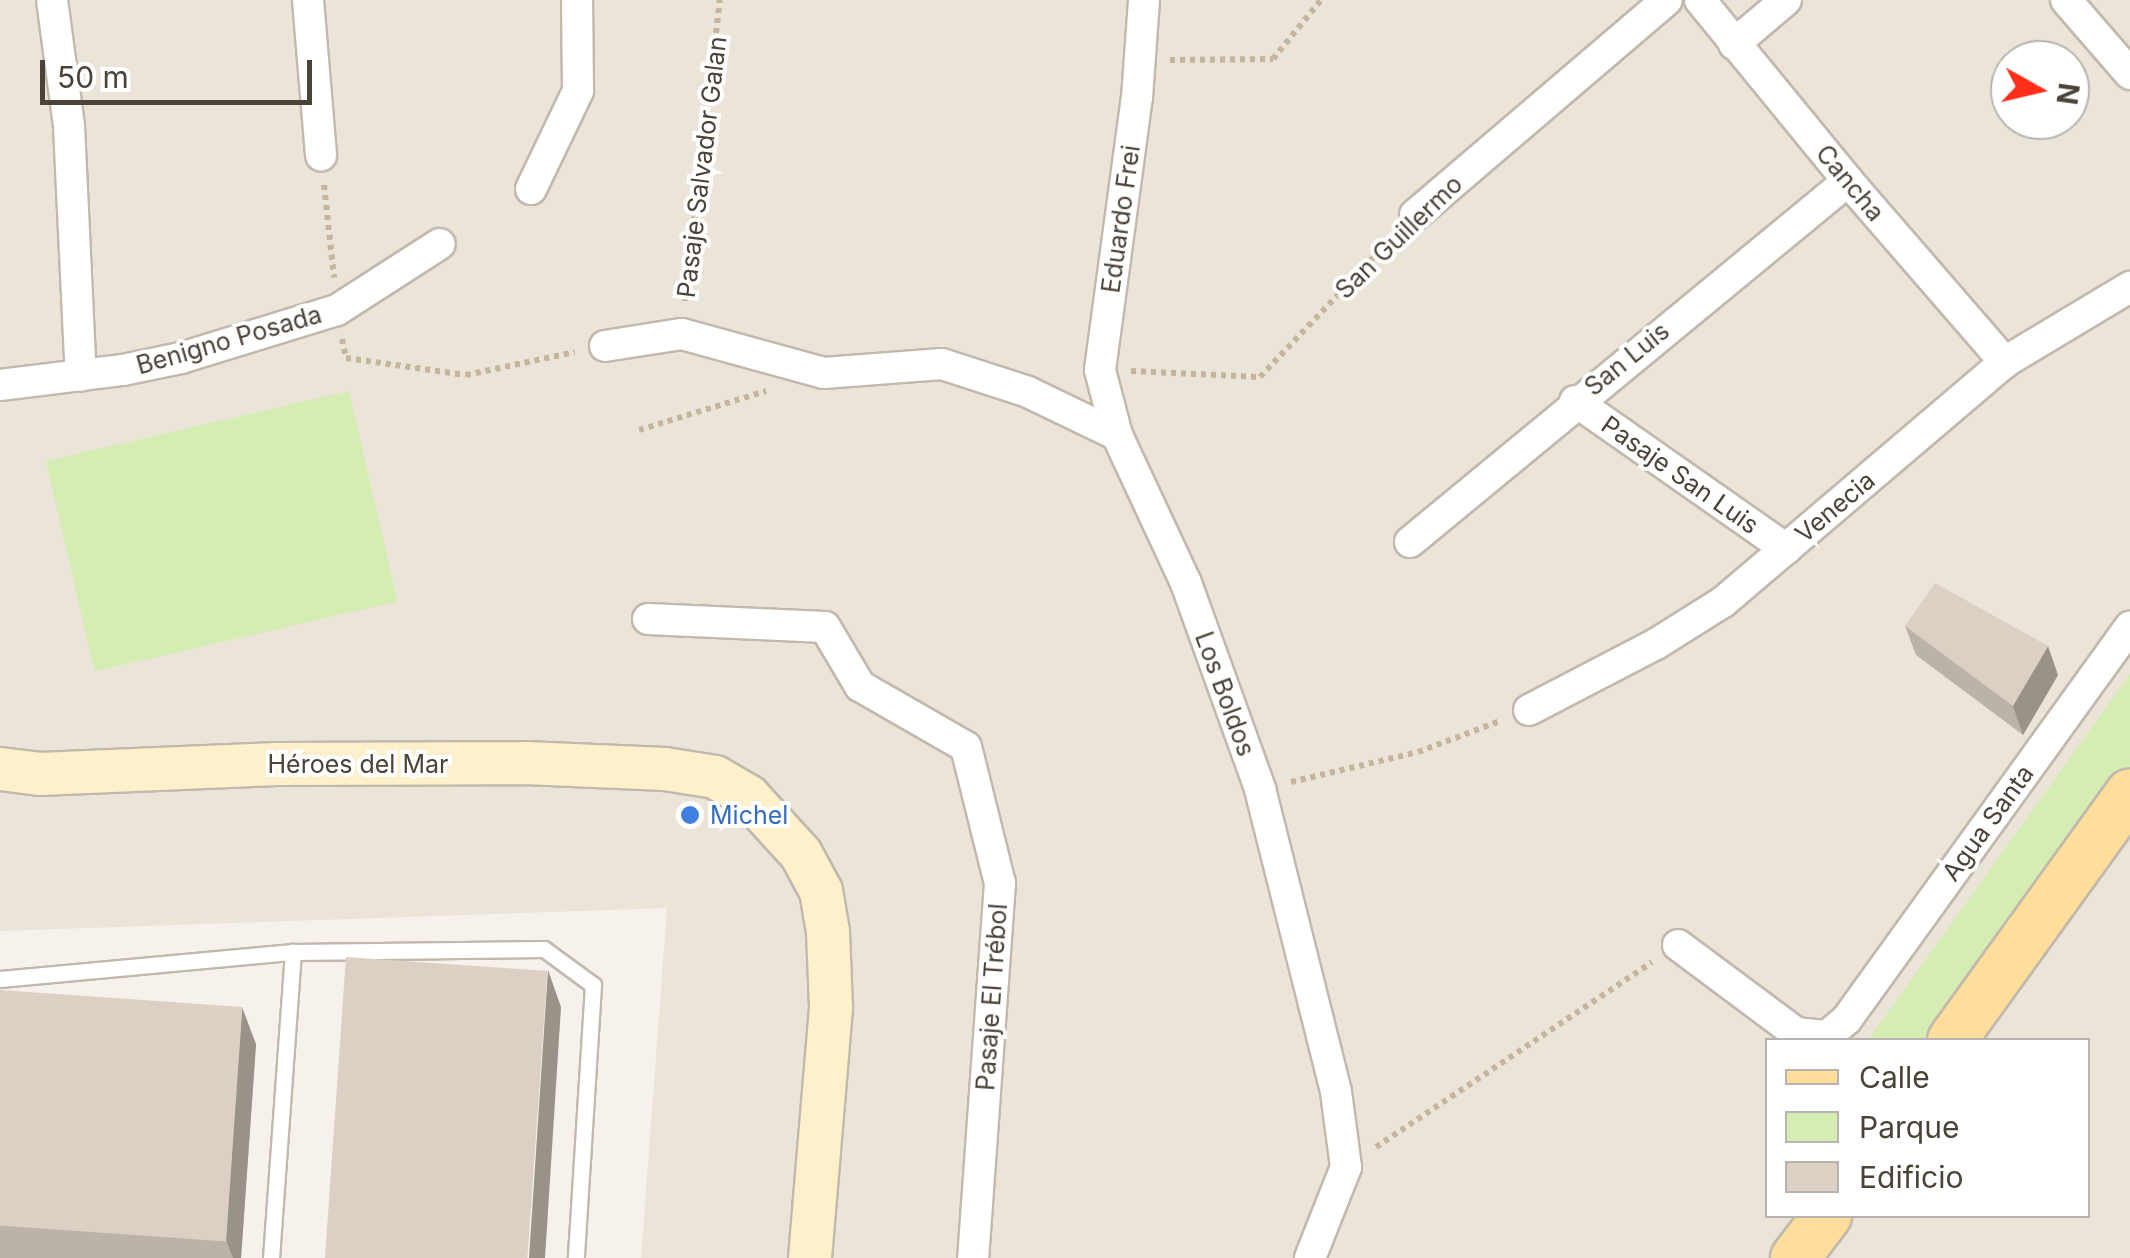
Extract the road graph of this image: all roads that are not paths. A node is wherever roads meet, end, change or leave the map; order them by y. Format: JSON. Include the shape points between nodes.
{"nodes":[{"id":1,"x":52,"y":0,"type":"edge"},
{"id":2,"x":308,"y":0,"type":"edge"},
{"id":3,"x":578,"y":0,"type":"edge"},
{"id":4,"x":1144,"y":0,"type":"edge"},
{"id":5,"x":1666,"y":0,"type":"edge"},
{"id":6,"x":1700,"y":0,"type":"edge"},
{"id":7,"x":1786,"y":0,"type":"edge"},
{"id":8,"x":2066,"y":0,"type":"edge"},
{"id":9,"x":1734,"y":44,"type":"junction"},
{"id":10,"x":2130,"y":74,"type":"edge"},
{"id":11,"x":321,"y":154,"type":"road end"},
{"id":12,"x":1848,"y":181,"type":"junction"},
{"id":13,"x":531,"y":189,"type":"dead end"},
{"id":14,"x":1415,"y":215,"type":"road end"},
{"id":15,"x":440,"y":244,"type":"dead end"},
{"id":16,"x":2130,"y":287,"type":"edge"},
{"id":17,"x":605,"y":346,"type":"road end"},
{"id":18,"x":2006,"y":362,"type":"junction"},
{"id":19,"x":81,"y":376,"type":"junction"},
{"id":20,"x":0,"y":385,"type":"edge"},
{"id":21,"x":1575,"y":401,"type":"junction"},
{"id":22,"x":1117,"y":435,"type":"junction"},
{"id":23,"x":1410,"y":542,"type":"dead end"},
{"id":24,"x":1786,"y":549,"type":"junction"},
{"id":25,"x":648,"y":619,"type":"dead end"},
{"id":26,"x":2130,"y":626,"type":"edge"},
{"id":27,"x":1529,"y":710,"type":"road end"},
{"id":28,"x":0,"y":770,"type":"edge"},
{"id":29,"x":2130,"y":793,"type":"edge"},
{"id":30,"x":1678,"y":945,"type":"road end"},
{"id":31,"x":293,"y":952,"type":"junction"},
{"id":32,"x":0,"y":979,"type":"edge"},
{"id":33,"x":1856,"y":1030,"type":"edge"},
{"id":34,"x":1953,"y":1038,"type":"edge"},
{"id":35,"x":1825,"y":1218,"type":"edge"},
{"id":36,"x":271,"y":1258,"type":"edge"},
{"id":37,"x":576,"y":1258,"type":"edge"},
{"id":38,"x":810,"y":1258,"type":"edge"},
{"id":39,"x":973,"y":1258,"type":"edge"},
{"id":40,"x":1310,"y":1258,"type":"edge"},
{"id":41,"x":1795,"y":1258,"type":"edge"}],
"edges":[{"from":1,"to":19,"type":"street","via":[[69,126]]},
{"from":2,"to":11,"type":"street"},
{"from":3,"to":13,"type":"street","via":[[578,91]]},
{"from":4,"to":22,"type":"street","name":"Eduardo Frei","via":[[1100,370]]},
{"from":5,"to":14,"type":"street","name":"San Guillermo"},
{"from":6,"to":9,"type":"street","name":"Cancha"},
{"from":7,"to":9,"type":"street"},
{"from":8,"to":10,"type":"street"},
{"from":9,"to":12,"type":"street","name":"Cancha"},
{"from":12,"to":18,"type":"street","name":"Cancha"},
{"from":12,"to":21,"type":"street","name":"San Luis"},
{"from":15,"to":19,"type":"street","name":"Benigno Posada","via":[[337,310],[181,358]]},
{"from":16,"to":18,"type":"street","name":"Venecia"},
{"from":17,"to":22,"type":"street","via":[[682,334],[824,372],[942,364],[1028,392]]},
{"from":18,"to":24,"type":"street","name":"Venecia"},
{"from":19,"to":20,"type":"street","name":"Benigno Posada"},
{"from":21,"to":23,"type":"street","name":"San Luis"},
{"from":21,"to":24,"type":"street","name":"Pasaje San Luis"},
{"from":22,"to":40,"type":"street","name":"Los Boldos","via":[[1186,583],[1260,789],[1336,1092],[1346,1166]]},
{"from":24,"to":27,"type":"street","name":"Venecia","via":[[1706,612]]},
{"from":25,"to":39,"type":"street","name":"Pasaje El Trébol","via":[[825,627],[860,686],[966,747],[1000,884]]},
{"from":26,"to":33,"type":"street","name":"Agua Santa"},
{"from":28,"to":38,"type":"street","name":"Héroes del Mar","via":[[277,764],[665,769],[715,777],[749,797],[777,824],[821,890],[831,1008]]},
{"from":29,"to":34,"type":"main road"},
{"from":30,"to":33,"type":"street","name":"Agua Santa","via":[[1796,1033]]},
{"from":31,"to":32,"type":"lane"},
{"from":31,"to":36,"type":"lane"},
{"from":31,"to":37,"type":"lane","via":[[544,949],[593,985]]},
{"from":35,"to":41,"type":"main road"}]}
